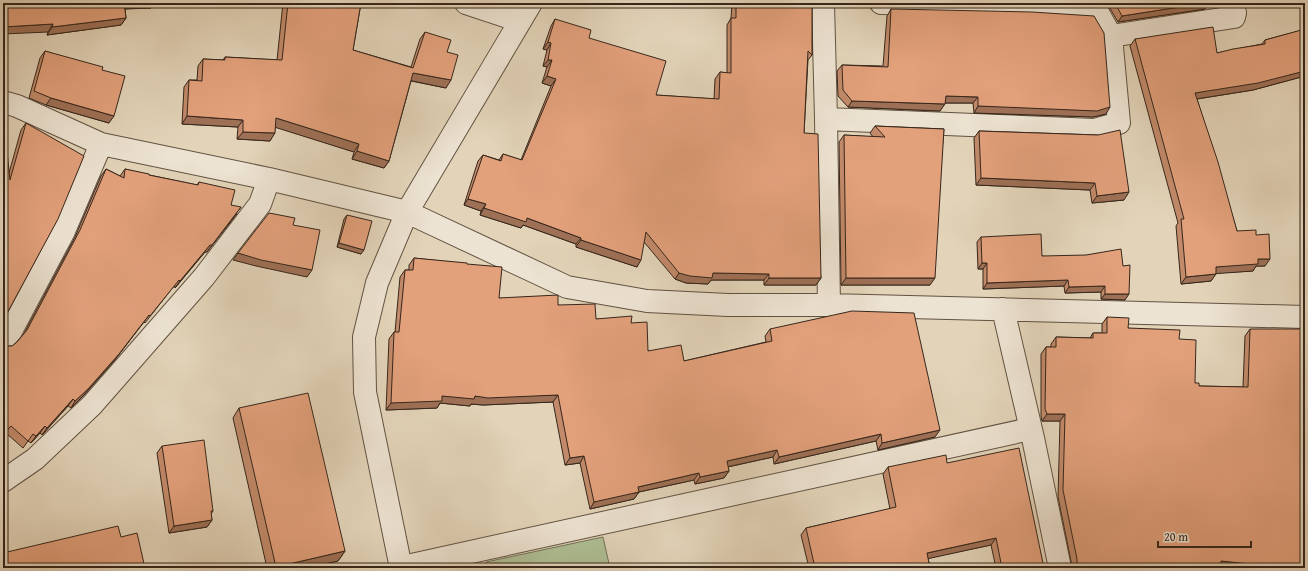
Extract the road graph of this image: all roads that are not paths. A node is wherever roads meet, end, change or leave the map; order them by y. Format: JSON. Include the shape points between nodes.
{"nodes":[{"id":1,"x":466,"y":3,"type":"edge"},
{"id":2,"x":822,"y":3,"type":"edge"},
{"id":3,"x":881,"y":3,"type":"edge"},
{"id":4,"x":1234,"y":3,"type":"edge"},
{"id":5,"x":1028,"y":4,"type":"edge"},
{"id":6,"x":525,"y":12,"type":"edge"},
{"id":7,"x":1111,"y":36,"type":"junction"},
{"id":8,"x":3,"y":102,"type":"edge"},
{"id":9,"x":826,"y":119,"type":"junction"},
{"id":10,"x":101,"y":144,"type":"junction"},
{"id":11,"x":270,"y":179,"type":"junction"},
{"id":12,"x":406,"y":212,"type":"junction"},
{"id":13,"x":828,"y":305,"type":"junction"},
{"id":14,"x":1003,"y":310,"type":"junction"},
{"id":15,"x":1305,"y":317,"type":"edge"},
{"id":16,"x":3,"y":341,"type":"edge"},
{"id":17,"x":1030,"y":429,"type":"junction"},
{"id":18,"x":3,"y":481,"type":"edge"},
{"id":19,"x":400,"y":568,"type":"edge"},
{"id":20,"x":1060,"y":568,"type":"edge"}],
"edges":[{"from":1,"to":6,"type":"street"},
{"from":2,"to":9,"type":"street"},
{"from":3,"to":5,"type":"street"},
{"from":4,"to":7,"type":"street","via":[[1234,17]]},
{"from":5,"to":7,"type":"street","via":[[1097,11]]},
{"from":6,"to":12,"type":"street"},
{"from":7,"to":9,"type":"street","via":[[1119,123],[1107,127],[1094,130]]},
{"from":8,"to":10,"type":"street"},
{"from":9,"to":13,"type":"street"},
{"from":10,"to":11,"type":"street"},
{"from":10,"to":16,"type":"street","via":[[64,232],[11,331]]},
{"from":11,"to":12,"type":"street"},
{"from":11,"to":18,"type":"street","via":[[260,204],[204,277],[92,405],[35,459]]},
{"from":12,"to":13,"type":"street","via":[[567,288],[647,301],[728,305]]},
{"from":12,"to":19,"type":"street","via":[[377,282],[364,337],[365,392]]},
{"from":13,"to":14,"type":"street"},
{"from":14,"to":15,"type":"street"},
{"from":14,"to":17,"type":"street"},
{"from":17,"to":19,"type":"street"},
{"from":17,"to":20,"type":"street"}]}
